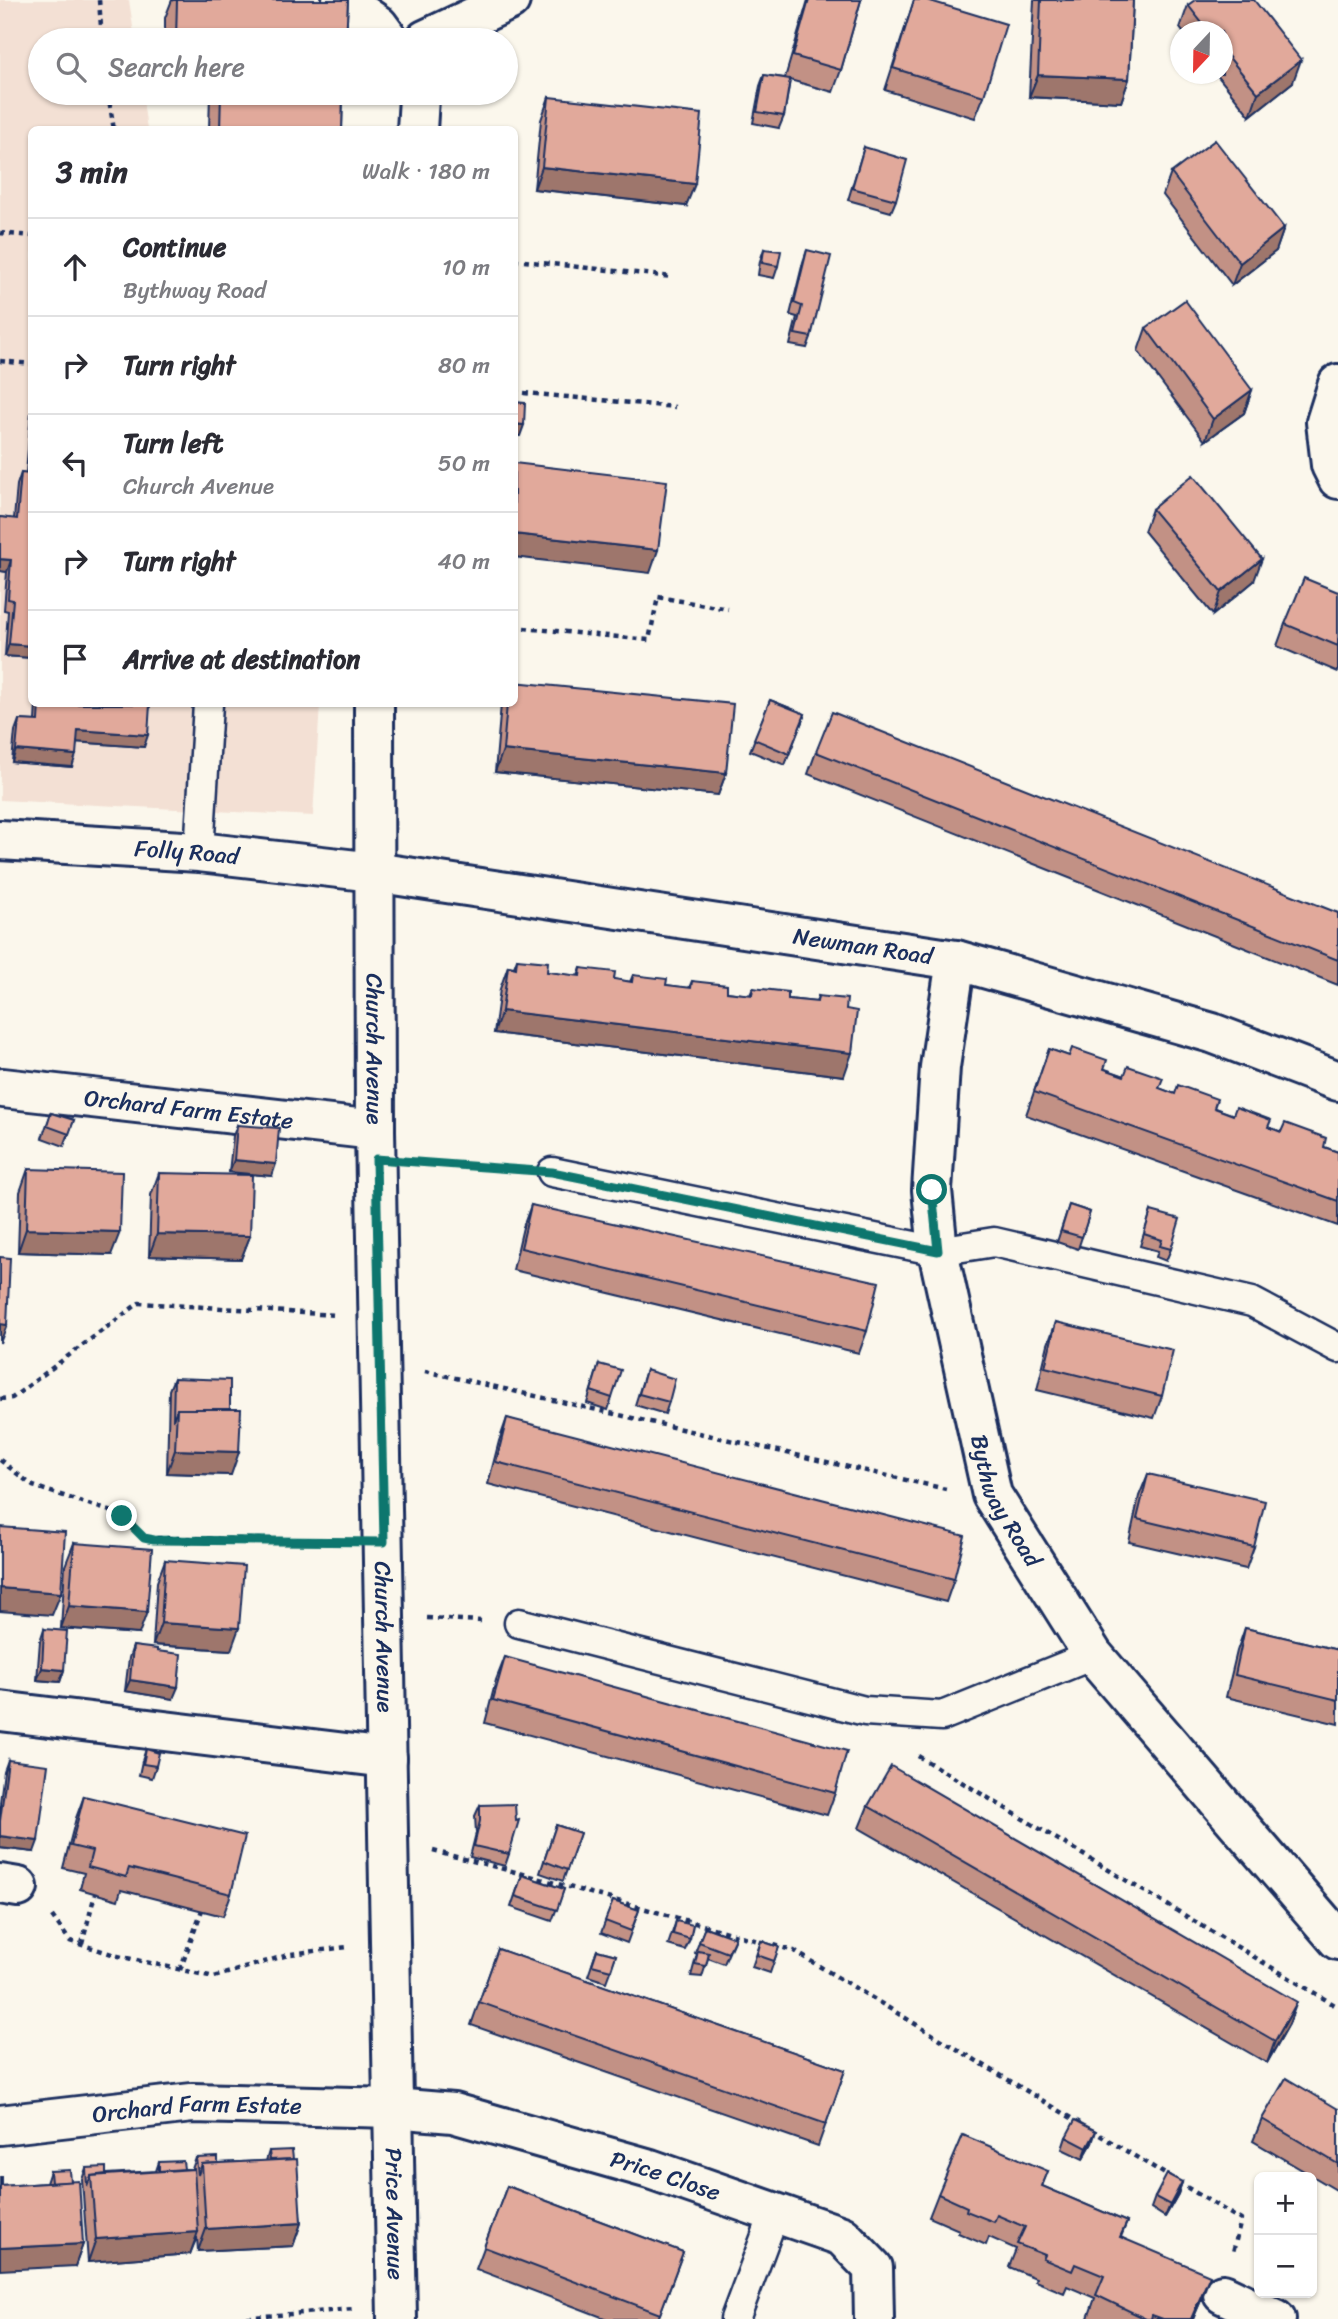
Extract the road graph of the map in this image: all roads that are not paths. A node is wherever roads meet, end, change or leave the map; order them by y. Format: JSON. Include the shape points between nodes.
{"nodes":[{"id":1,"x":342,"y":0,"type":"edge"},
{"id":2,"x":510,"y":0,"type":"edge"},
{"id":3,"x":380,"y":28,"type":"edge"},
{"id":4,"x":450,"y":28,"type":"edge"},
{"id":5,"x":419,"y":105,"type":"edge"},
{"id":6,"x":417,"y":126,"type":"edge"},
{"id":7,"x":1338,"y":384,"type":"edge"},
{"id":8,"x":1338,"y":479,"type":"edge"},
{"id":9,"x":208,"y":707,"type":"edge"},
{"id":10,"x":374,"y":707,"type":"edge"},
{"id":11,"x":0,"y":840,"type":"edge"},
{"id":12,"x":199,"y":852,"type":"junction"},
{"id":13,"x":374,"y":872,"type":"junction"},
{"id":14,"x":956,"y":960,"type":"junction"},
{"id":15,"x":1338,"y":1081,"type":"edge"},
{"id":16,"x":3,"y":1088,"type":"dead end"},
{"id":17,"x":375,"y":1144,"type":"junction"},
{"id":18,"x":552,"y":1172,"type":"road end"},
{"id":19,"x":938,"y":1251,"type":"junction"},
{"id":20,"x":1338,"y":1348,"type":"edge"},
{"id":21,"x":519,"y":1623,"type":"road end"},
{"id":22,"x":1093,"y":1655,"type":"junction"},
{"id":23,"x":0,"y":1710,"type":"edge"},
{"id":24,"x":387,"y":1758,"type":"junction"},
{"id":25,"x":1338,"y":1940,"type":"edge"},
{"id":26,"x":393,"y":2108,"type":"junction"},
{"id":27,"x":0,"y":2125,"type":"edge"},
{"id":28,"x":775,"y":2212,"type":"junction"},
{"id":29,"x":1223,"y":2294,"type":"road end"},
{"id":30,"x":397,"y":2312,"type":"edge"},
{"id":31,"x":735,"y":2319,"type":"edge"},
{"id":32,"x":874,"y":2319,"type":"edge"},
{"id":33,"x":1276,"y":2319,"type":"edge"}],
"edges":[{"from":1,"to":3,"type":"street"},
{"from":2,"to":4,"type":"street"},
{"from":5,"to":6,"type":"street"},
{"from":7,"to":8,"type":"street","via":[[1326,422],[1331,465]]},
{"from":9,"to":12,"type":"lane"},
{"from":10,"to":13,"type":"street","name":"Church Avenue"},
{"from":11,"to":12,"type":"street","name":"Folly Road"},
{"from":12,"to":13,"type":"street","name":"Folly Road"},
{"from":13,"to":14,"type":"street","name":"Newman Road"},
{"from":13,"to":17,"type":"street","name":"Church Avenue"},
{"from":14,"to":15,"type":"street","name":"Newman Road","via":[[1212,1033]]},
{"from":14,"to":19,"type":"street","name":"Bythway Road","via":[[940,1067],[932,1190]]},
{"from":16,"to":17,"type":"street","name":"Orchard Farm Estate"},
{"from":17,"to":24,"type":"street","name":"Church Avenue"},
{"from":18,"to":19,"type":"lane"},
{"from":19,"to":20,"type":"lane","via":[[993,1242],[1252,1302]]},
{"from":19,"to":22,"type":"street","name":"Bythway Road","via":[[992,1495]]},
{"from":21,"to":22,"type":"lane","via":[[865,1711],[942,1716]]},
{"from":22,"to":25,"type":"street","name":"Bythway Road"},
{"from":23,"to":24,"type":"street"},
{"from":24,"to":26,"type":"street","name":"Church Avenue"},
{"from":26,"to":27,"type":"street","name":"Orchard Farm Estate","via":[[191,2103]]},
{"from":26,"to":28,"type":"street","name":"Price Close","via":[[453,2113],[650,2169]]},
{"from":26,"to":30,"type":"street","name":"Price Avenue"},
{"from":28,"to":31,"type":"lane"},
{"from":28,"to":32,"type":"street","name":"Price Close","via":[[842,2236],[873,2268]]},
{"from":29,"to":33,"type":"street"}]}
